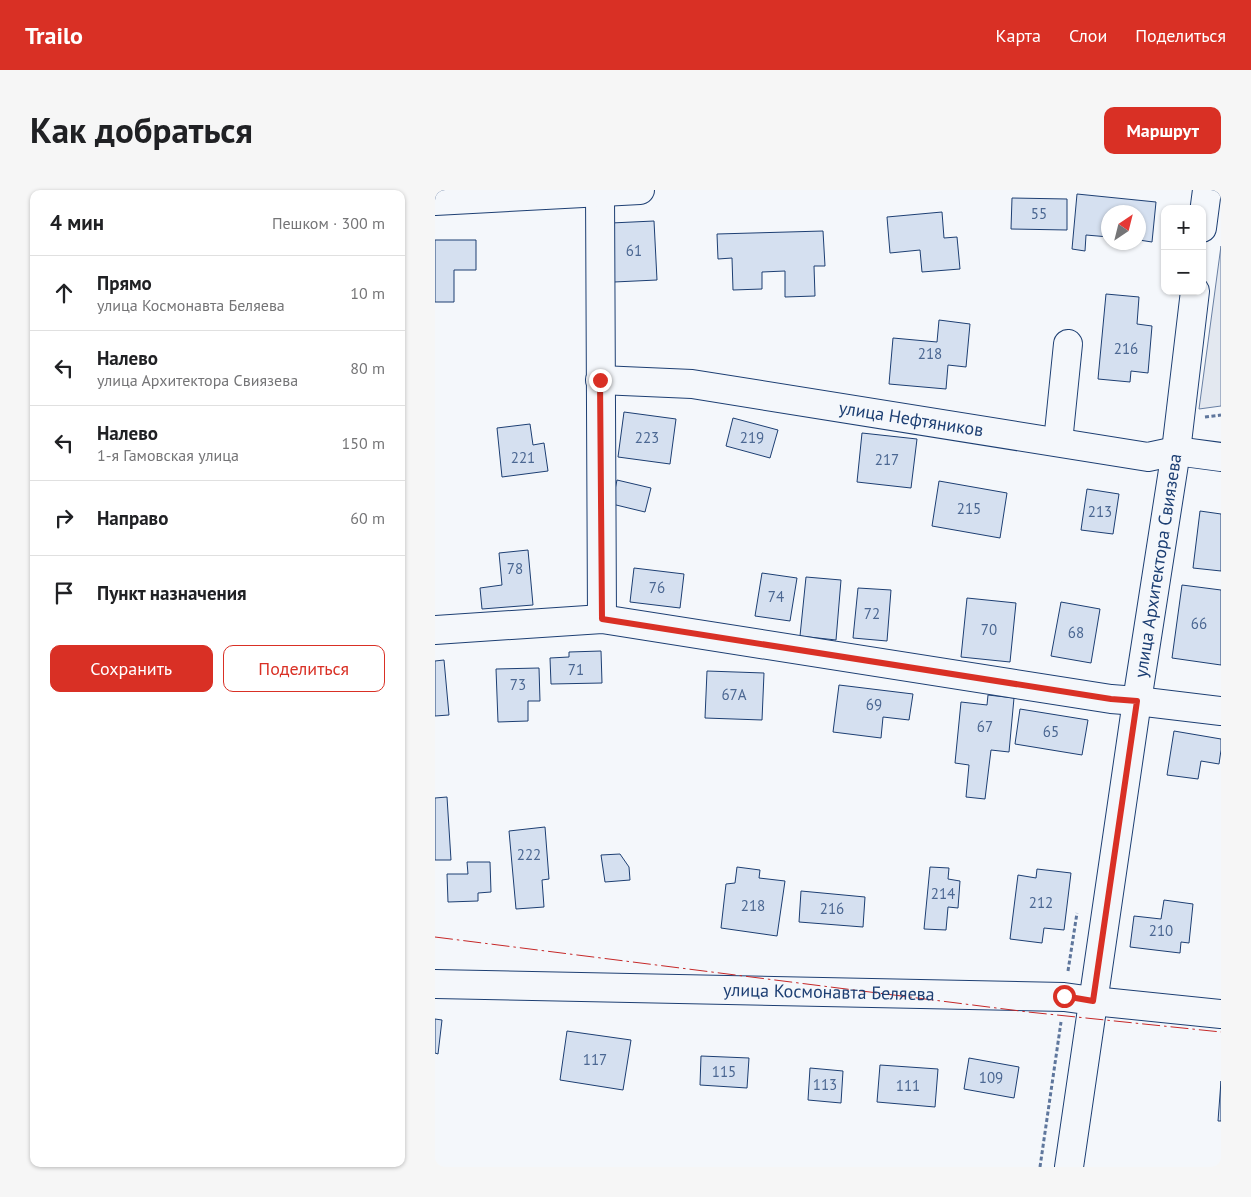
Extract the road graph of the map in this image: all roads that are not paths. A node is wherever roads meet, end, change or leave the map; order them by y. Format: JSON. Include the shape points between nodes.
{"nodes":[{"id":1,"x":640,"y":190,"type":"edge"},
{"id":2,"x":1207,"y":190,"type":"edge"},
{"id":3,"x":1217,"y":190,"type":"edge"},
{"id":4,"x":1221,"y":191,"type":"edge"},
{"id":5,"x":600,"y":192,"type":"junction"},
{"id":6,"x":435,"y":201,"type":"edge"},
{"id":7,"x":1205,"y":205,"type":"edge"},
{"id":8,"x":1195,"y":295,"type":"edge"},
{"id":9,"x":1067,"y":344,"type":"dead end"},
{"id":10,"x":600,"y":380,"type":"junction"},
{"id":11,"x":1058,"y":442,"type":"junction"},
{"id":12,"x":1177,"y":451,"type":"junction"},
{"id":13,"x":1221,"y":457,"type":"edge"},
{"id":14,"x":602,"y":619,"type":"junction"},
{"id":15,"x":435,"y":630,"type":"edge"},
{"id":16,"x":1137,"y":701,"type":"junction"},
{"id":17,"x":1221,"y":711,"type":"edge"},
{"id":18,"x":435,"y":984,"type":"edge"},
{"id":19,"x":1093,"y":1001,"type":"junction"},
{"id":20,"x":1221,"y":1014,"type":"edge"},
{"id":21,"x":1069,"y":1167,"type":"edge"}],
"edges":[{"from":1,"to":5,"type":"street"},
{"from":2,"to":7,"type":"street"},
{"from":3,"to":4,"type":"street"},
{"from":5,"to":6,"type":"street"},
{"from":5,"to":10,"type":"street"},
{"from":8,"to":12,"type":"street","name":"улица Архитектора Свиязева"},
{"from":9,"to":11,"type":"street"},
{"from":10,"to":11,"type":"street","name":"улица Нефтяников","via":[[692,384]]},
{"from":10,"to":14,"type":"street"},
{"from":11,"to":12,"type":"street","name":"улица Нефтяников","via":[[1148,457]]},
{"from":12,"to":13,"type":"street","name":"улица Нефтяников"},
{"from":12,"to":16,"type":"street","name":"улица Архитектора Свиязева"},
{"from":14,"to":15,"type":"street"},
{"from":14,"to":16,"type":"street"},
{"from":16,"to":17,"type":"street"},
{"from":16,"to":19,"type":"street","name":"улица Архитектора Свиязева"},
{"from":18,"to":19,"type":"street","name":"улица Космонавта Беляева","via":[[1064,996]]},
{"from":19,"to":20,"type":"street","name":"улица Космонавта Беляева"},
{"from":19,"to":21,"type":"street","name":"улица Архитектора Свиязева"}]}
